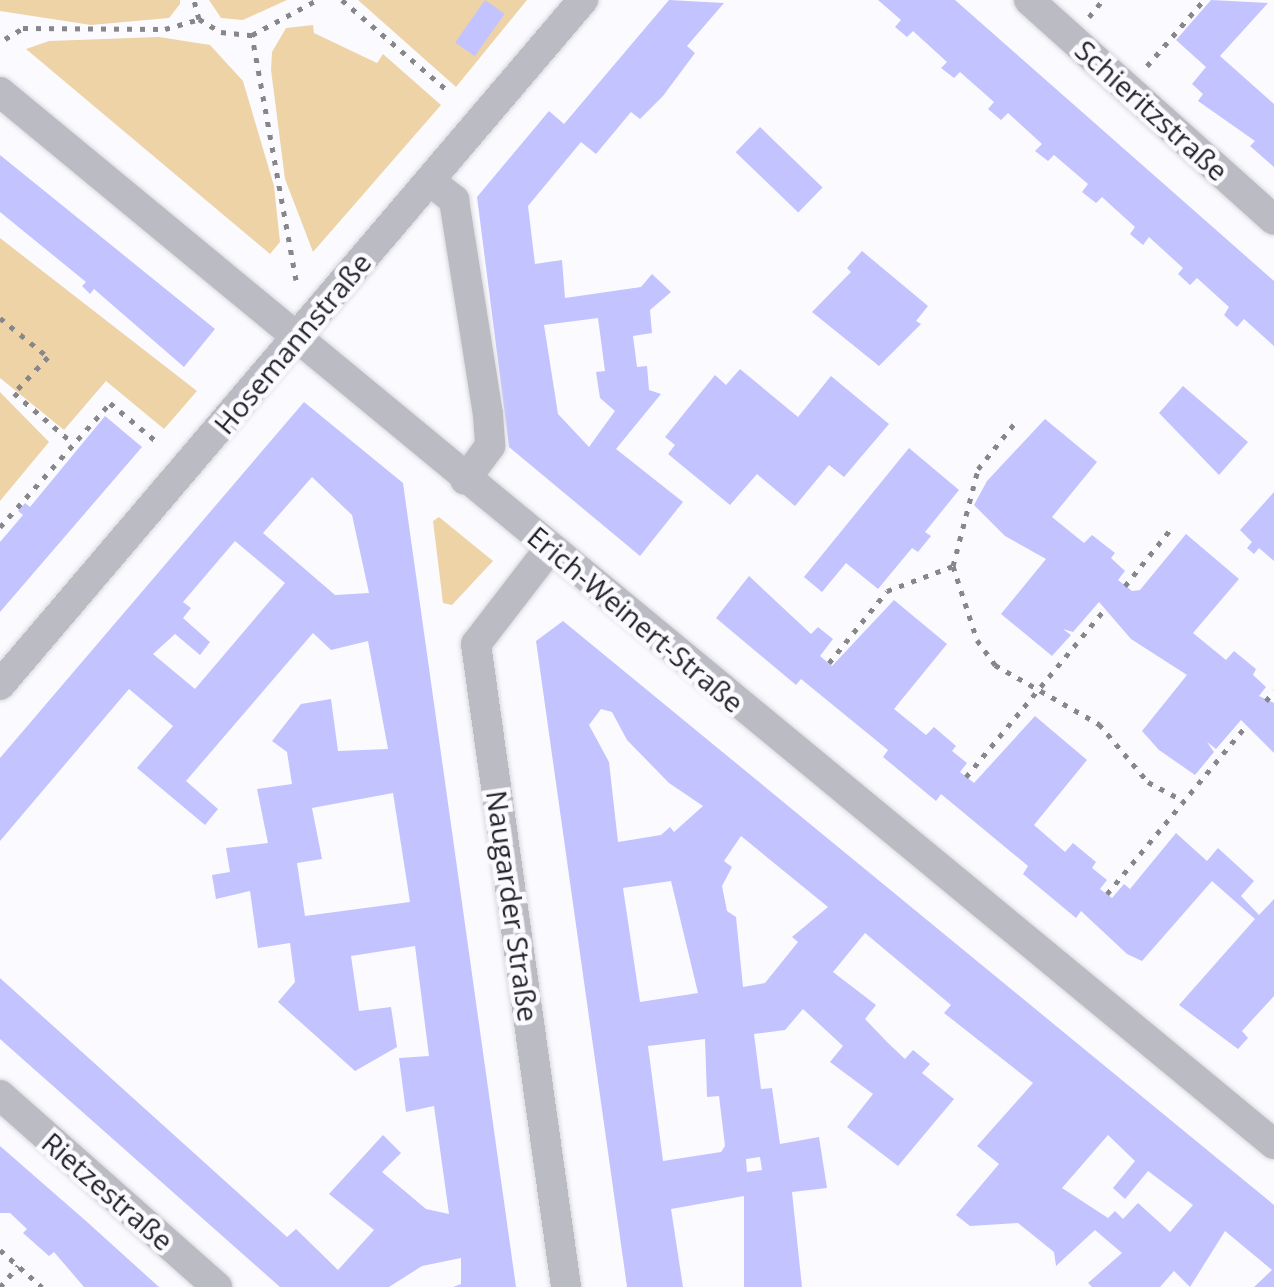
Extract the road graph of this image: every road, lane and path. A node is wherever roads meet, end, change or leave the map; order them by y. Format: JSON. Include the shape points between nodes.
{"nodes":[{"id":1,"x":194,"y":0,"type":"edge"},
{"id":2,"x":317,"y":0,"type":"edge"},
{"id":3,"x":342,"y":0,"type":"edge"},
{"id":4,"x":583,"y":0,"type":"edge"},
{"id":5,"x":1029,"y":0,"type":"edge"},
{"id":6,"x":1104,"y":0,"type":"edge"},
{"id":7,"x":1204,"y":0,"type":"edge"},
{"id":8,"x":1088,"y":18,"type":"dead end"},
{"id":9,"x":199,"y":19,"type":"junction"},
{"id":10,"x":252,"y":35,"type":"junction"},
{"id":11,"x":5,"y":39,"type":"dead end"},
{"id":12,"x":1145,"y":68,"type":"dead end"},
{"id":13,"x":447,"y":90,"type":"dead end"},
{"id":14,"x":0,"y":92,"type":"edge"},
{"id":15,"x":430,"y":181,"type":"junction"},
{"id":16,"x":1274,"y":220,"type":"edge"},
{"id":17,"x":296,"y":280,"type":"dead end"},
{"id":18,"x":0,"y":318,"type":"edge"},
{"id":19,"x":296,"y":338,"type":"junction"},
{"id":20,"x":1018,"y":418,"type":"dead end"},
{"id":21,"x":156,"y":441,"type":"dead end"},
{"id":22,"x":73,"y":443,"type":"junction"},
{"id":23,"x":465,"y":480,"type":"junction"},
{"id":24,"x":0,"y":527,"type":"edge"},
{"id":25,"x":1170,"y":530,"type":"dead end"},
{"id":26,"x":550,"y":548,"type":"junction"},
{"id":27,"x":953,"y":566,"type":"junction"},
{"id":28,"x":1125,"y":586,"type":"dead end"},
{"id":29,"x":1106,"y":608,"type":"dead end"},
{"id":30,"x":829,"y":664,"type":"dead end"},
{"id":31,"x":0,"y":685,"type":"edge"},
{"id":32,"x":1040,"y":688,"type":"junction"},
{"id":33,"x":1274,"y":691,"type":"edge"},
{"id":34,"x":1266,"y":701,"type":"dead end"},
{"id":35,"x":1247,"y":725,"type":"dead end"},
{"id":36,"x":966,"y":777,"type":"dead end"},
{"id":37,"x":1183,"y":802,"type":"junction"},
{"id":38,"x":1107,"y":894,"type":"dead end"},
{"id":39,"x":0,"y":1096,"type":"edge"},
{"id":40,"x":1274,"y":1144,"type":"edge"},
{"id":41,"x":0,"y":1250,"type":"edge"},
{"id":42,"x":18,"y":1266,"type":"junction"},
{"id":43,"x":0,"y":1287,"type":"edge"},
{"id":44,"x":42,"y":1287,"type":"edge"},
{"id":45,"x":217,"y":1287,"type":"edge"},
{"id":46,"x":566,"y":1287,"type":"edge"}],
"edges":[{"from":1,"to":9,"type":"path"},
{"from":2,"to":10,"type":"path"},
{"from":3,"to":13,"type":"path"},
{"from":4,"to":15,"type":"street","name":"Hosemannstraße"},
{"from":5,"to":16,"type":"street","name":"Schieritzstraße"},
{"from":6,"to":8,"type":"path"},
{"from":7,"to":12,"type":"path"},
{"from":9,"to":10,"type":"path","via":[[221,32]]},
{"from":9,"to":11,"type":"path","via":[[165,29],[24,28]]},
{"from":10,"to":17,"type":"path"},
{"from":14,"to":19,"type":"street","name":"Erich-Weinert-Straße"},
{"from":15,"to":19,"type":"street","name":"Hosemannstraße"},
{"from":15,"to":23,"type":"street","via":[[454,200],[488,414],[490,446]]},
{"from":18,"to":22,"type":"path","via":[[48,356],[14,393]]},
{"from":19,"to":23,"type":"street","name":"Erich-Weinert-Straße"},
{"from":19,"to":31,"type":"street","name":"Hosemannstraße"},
{"from":20,"to":27,"type":"path","via":[[978,469]]},
{"from":21,"to":22,"type":"path","via":[[110,403]]},
{"from":22,"to":24,"type":"path"},
{"from":23,"to":26,"type":"street","name":"Erich-Weinert-Straße"},
{"from":25,"to":28,"type":"path"},
{"from":26,"to":40,"type":"street","name":"Erich-Weinert-Straße"},
{"from":26,"to":46,"type":"street","name":"Naugarder Straße","via":[[476,644]]},
{"from":27,"to":30,"type":"path","via":[[887,591]]},
{"from":27,"to":32,"type":"path","via":[[977,640],[995,666]]},
{"from":29,"to":32,"type":"path"},
{"from":32,"to":36,"type":"path"},
{"from":32,"to":37,"type":"path","via":[[1099,724],[1148,782]]},
{"from":33,"to":34,"type":"path"},
{"from":35,"to":37,"type":"path"},
{"from":37,"to":38,"type":"path"},
{"from":39,"to":45,"type":"street","name":"Rietzestraße"},
{"from":41,"to":42,"type":"path"},
{"from":42,"to":43,"type":"path"},
{"from":42,"to":44,"type":"path"}]}
